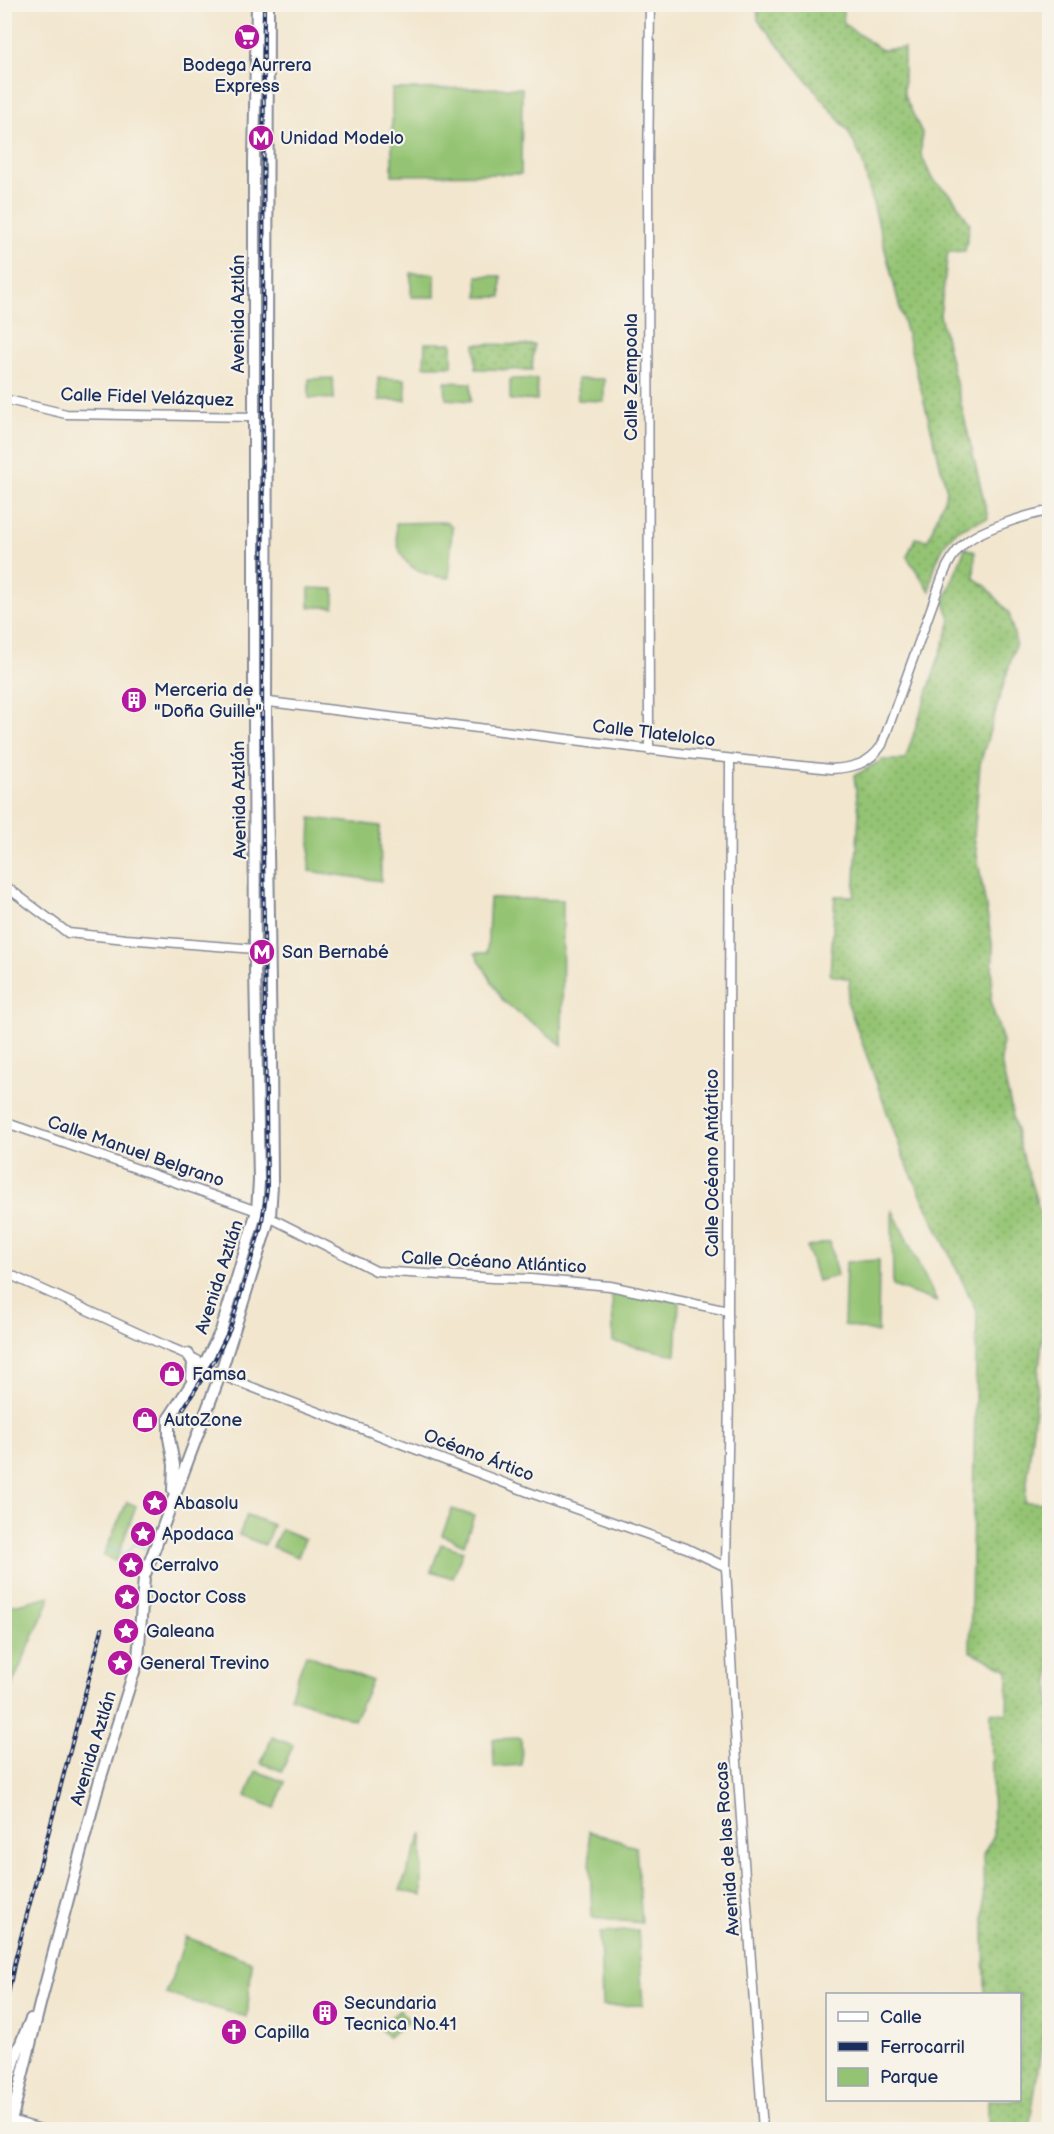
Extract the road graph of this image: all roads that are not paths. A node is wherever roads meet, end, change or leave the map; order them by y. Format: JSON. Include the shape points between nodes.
{"nodes":[{"id":1,"x":257,"y":4,"type":"edge"},
{"id":2,"x":268,"y":4,"type":"edge"},
{"id":3,"x":650,"y":4,"type":"edge"},
{"id":4,"x":4,"y":399,"type":"edge"},
{"id":5,"x":255,"y":417,"type":"junction"},
{"id":6,"x":1050,"y":511,"type":"edge"},
{"id":7,"x":260,"y":702,"type":"junction"},
{"id":8,"x":649,"y":750,"type":"junction"},
{"id":9,"x":730,"y":759,"type":"junction"},
{"id":10,"x":4,"y":885,"type":"edge"},
{"id":11,"x":255,"y":949,"type":"junction"},
{"id":12,"x":4,"y":1122,"type":"edge"},
{"id":13,"x":257,"y":1211,"type":"junction"},
{"id":14,"x":270,"y":1216,"type":"junction"},
{"id":15,"x":4,"y":1272,"type":"edge"},
{"id":16,"x":728,"y":1311,"type":"junction"},
{"id":17,"x":188,"y":1354,"type":"junction"},
{"id":18,"x":205,"y":1363,"type":"junction"},
{"id":19,"x":220,"y":1375,"type":"junction"},
{"id":20,"x":192,"y":1382,"type":"junction"},
{"id":21,"x":172,"y":1502,"type":"junction"},
{"id":22,"x":726,"y":1567,"type":"junction"},
{"id":23,"x":40,"y":2004,"type":"junction"},
{"id":24,"x":18,"y":2050,"type":"junction"},
{"id":25,"x":4,"y":2094,"type":"edge"},
{"id":26,"x":7,"y":2121,"type":"edge"},
{"id":27,"x":44,"y":2130,"type":"edge"},
{"id":28,"x":763,"y":2130,"type":"edge"}],
"edges":[{"from":1,"to":5,"type":"main road","name":"Avenida Aztlán"},
{"from":2,"to":7,"type":"main road","name":"Avenida Aztlán"},
{"from":3,"to":8,"type":"street","name":"Calle Zempoala"},
{"from":4,"to":5,"type":"street","name":"Calle Fidel Velázquez","via":[[66,414]]},
{"from":5,"to":7,"type":"main road","name":"Avenida Aztlán"},
{"from":6,"to":9,"type":"street","name":"Calle Tlatelolco","via":[[979,534],[966,542],[947,567],[882,745],[869,759],[851,768],[831,770]]},
{"from":7,"to":8,"type":"street","name":"Calle Tlatelolco"},
{"from":7,"to":11,"type":"main road","name":"Avenida Aztlán"},
{"from":7,"to":14,"type":"main road","name":"Avenida Aztlán","via":[[271,1051]]},
{"from":8,"to":9,"type":"street","name":"Calle Tlatelolco"},
{"from":9,"to":16,"type":"street","name":"Calle Océano Antártico"},
{"from":10,"to":11,"type":"street","via":[[68,933]]},
{"from":11,"to":13,"type":"main road","name":"Avenida Aztlán"},
{"from":12,"to":13,"type":"street","name":"Calle Manuel Belgrano"},
{"from":13,"to":14,"type":"street","name":"Calle Manuel Belgrano"},
{"from":13,"to":18,"type":"main road","name":"Avenida Aztlán","via":[[222,1331]]},
{"from":14,"to":16,"type":"street","name":"Calle Océano Atlántico","via":[[381,1272],[610,1286]]},
{"from":14,"to":19,"type":"main road","name":"Avenida Aztlán"},
{"from":15,"to":17,"type":"street","name":"Océano Ártico"},
{"from":16,"to":22,"type":"street","name":"Calle Océano Antártico"},
{"from":17,"to":18,"type":"street","name":"Océano Ártico"},
{"from":17,"to":20,"type":"main road","via":[[193,1362]]},
{"from":18,"to":19,"type":"street","name":"Océano Ártico"},
{"from":18,"to":20,"type":"main road","name":"Avenida Aztlán"},
{"from":19,"to":21,"type":"main road","name":"Avenida Aztlán"},
{"from":19,"to":22,"type":"street","name":"Océano Ártico","via":[[686,1548]]},
{"from":20,"to":21,"type":"main road","name":"Avenida Aztlán","via":[[171,1413],[168,1425],[174,1465]]},
{"from":21,"to":23,"type":"main road","name":"Avenida Aztlán","via":[[144,1576],[138,1659],[99,1783]]},
{"from":22,"to":28,"type":"street","name":"Avenida de las Rocas"},
{"from":23,"to":24,"type":"main road","name":"Avenida Aztlán"},
{"from":23,"to":26,"type":"main road","name":"Avenida Aztlán"},
{"from":24,"to":25,"type":"main road","name":"Avenida Aztlán"},
{"from":24,"to":26,"type":"main road","via":[[18,2073]]},
{"from":26,"to":27,"type":"street"}]}
